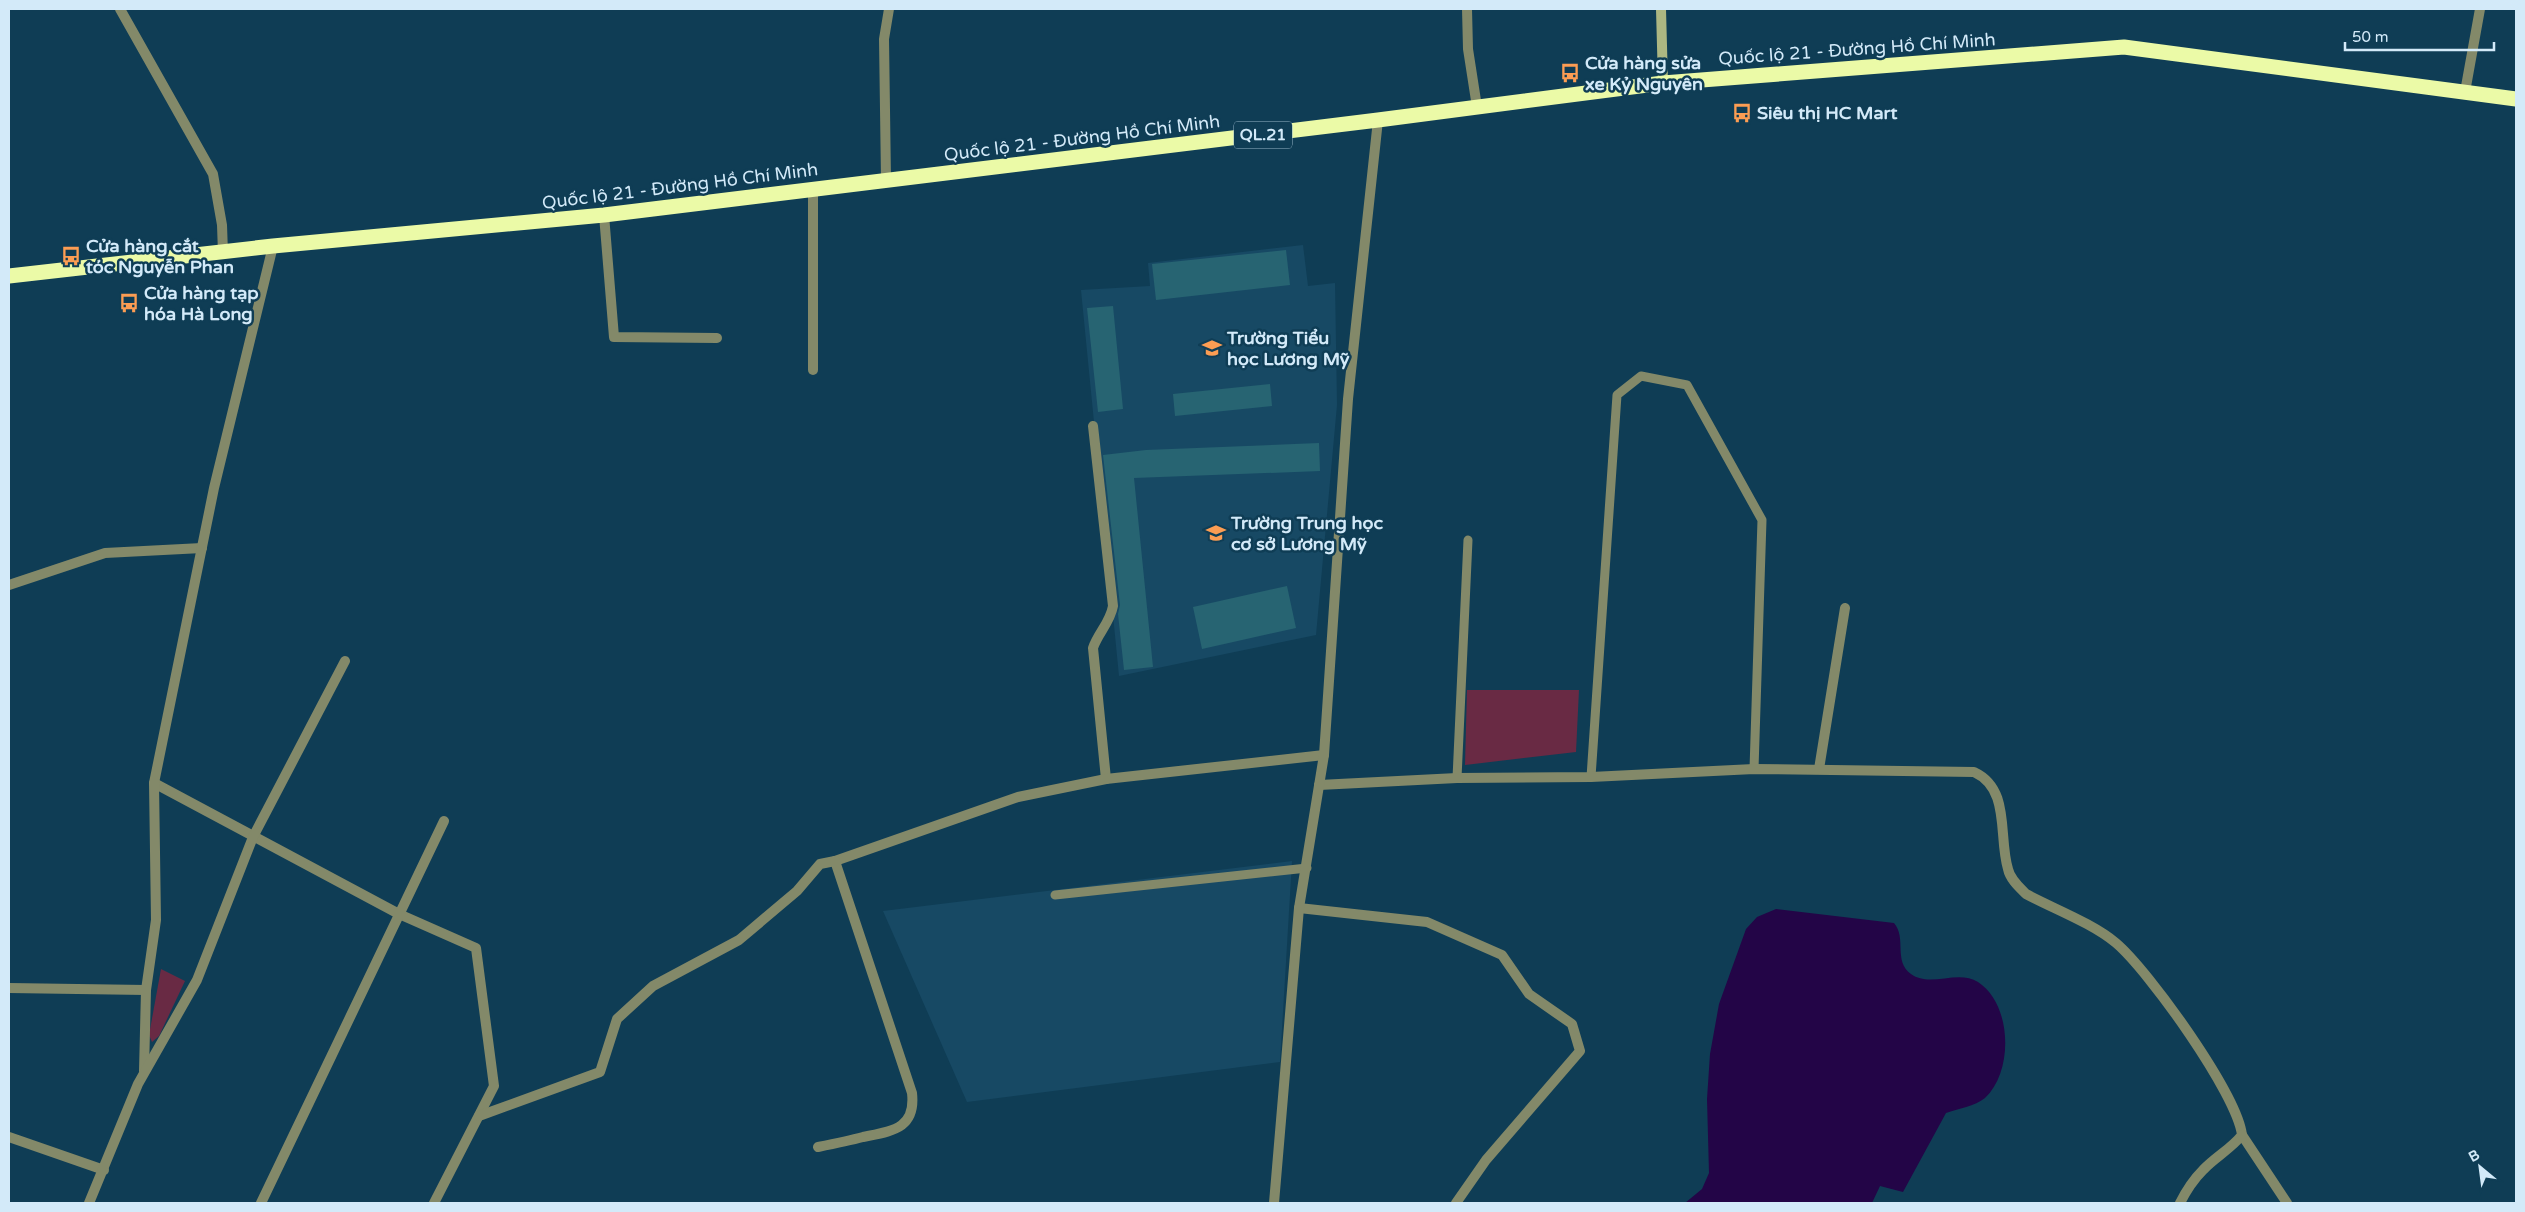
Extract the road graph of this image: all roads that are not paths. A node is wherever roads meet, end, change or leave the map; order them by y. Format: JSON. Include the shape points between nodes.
{"nodes":[{"id":1,"x":120,"y":9,"type":"edge"},
{"id":2,"x":889,"y":9,"type":"edge"},
{"id":3,"x":1467,"y":9,"type":"edge"},
{"id":4,"x":1661,"y":9,"type":"edge"},
{"id":5,"x":2480,"y":9,"type":"edge"},
{"id":6,"x":1663,"y":83,"type":"junction"},
{"id":7,"x":2465,"y":92,"type":"junction"},
{"id":8,"x":2516,"y":99,"type":"edge"},
{"id":9,"x":1477,"y":108,"type":"junction"},
{"id":10,"x":1378,"y":120,"type":"junction"},
{"id":11,"x":886,"y":180,"type":"junction"},
{"id":12,"x":813,"y":190,"type":"junction"},
{"id":13,"x":604,"y":214,"type":"junction"},
{"id":14,"x":273,"y":246,"type":"junction"},
{"id":15,"x":223,"y":253,"type":"junction"},
{"id":16,"x":9,"y":276,"type":"edge"},
{"id":17,"x":717,"y":338,"type":"dead end"},
{"id":18,"x":813,"y":370,"type":"dead end"},
{"id":19,"x":1093,"y":426,"type":"dead end"},
{"id":20,"x":1468,"y":540,"type":"dead end"},
{"id":21,"x":202,"y":548,"type":"junction"},
{"id":22,"x":9,"y":585,"type":"edge"},
{"id":23,"x":1845,"y":608,"type":"dead end"},
{"id":24,"x":345,"y":661,"type":"dead end"},
{"id":25,"x":1324,"y":755,"type":"junction"},
{"id":26,"x":1754,"y":769,"type":"junction"},
{"id":27,"x":1819,"y":769,"type":"junction"},
{"id":28,"x":1591,"y":777,"type":"junction"},
{"id":29,"x":1457,"y":778,"type":"junction"},
{"id":30,"x":1106,"y":779,"type":"junction"},
{"id":31,"x":154,"y":783,"type":"junction"},
{"id":32,"x":1319,"y":785,"type":"junction"},
{"id":33,"x":444,"y":821,"type":"dead end"},
{"id":34,"x":253,"y":837,"type":"junction"},
{"id":35,"x":835,"y":861,"type":"junction"},
{"id":36,"x":1307,"y":868,"type":"junction"},
{"id":37,"x":1055,"y":895,"type":"dead end"},
{"id":38,"x":1299,"y":908,"type":"junction"},
{"id":39,"x":399,"y":914,"type":"junction"},
{"id":40,"x":9,"y":988,"type":"edge"},
{"id":41,"x":146,"y":990,"type":"junction"},
{"id":42,"x":144,"y":1071,"type":"junction"},
{"id":43,"x":479,"y":1116,"type":"junction"},
{"id":44,"x":2242,"y":1135,"type":"junction"},
{"id":45,"x":9,"y":1136,"type":"edge"},
{"id":46,"x":818,"y":1147,"type":"dead end"},
{"id":47,"x":104,"y":1170,"type":"junction"},
{"id":48,"x":89,"y":1203,"type":"edge"},
{"id":49,"x":261,"y":1203,"type":"edge"},
{"id":50,"x":434,"y":1203,"type":"edge"},
{"id":51,"x":1274,"y":1203,"type":"edge"},
{"id":52,"x":1456,"y":1203,"type":"edge"},
{"id":53,"x":2180,"y":1203,"type":"edge"},
{"id":54,"x":2287,"y":1203,"type":"edge"}],
"edges":[{"from":1,"to":15,"type":"street","via":[[213,174],[222,225]]},
{"from":2,"to":11,"type":"street","via":[[884,39]]},
{"from":3,"to":9,"type":"street","via":[[1468,49]]},
{"from":4,"to":6,"type":"street"},
{"from":5,"to":7,"type":"street"},
{"from":6,"to":7,"type":"highway","name":"Quốc lộ 21 - Đường Hồ Chí Minh","number":"QL.21","via":[[2124,47]]},
{"from":6,"to":9,"type":"highway","name":"Quốc lộ 21 - Đường Hồ Chí Minh","number":"QL.21"},
{"from":7,"to":8,"type":"highway","name":"Quốc lộ 21 - Đường Hồ Chí Minh","number":"QL.21"},
{"from":9,"to":10,"type":"highway","name":"Quốc lộ 21 - Đường Hồ Chí Minh","number":"QL.21"},
{"from":10,"to":11,"type":"highway","name":"Quốc lộ 21 - Đường Hồ Chí Minh","number":"QL.21"},
{"from":10,"to":25,"type":"street","via":[[1348,400]]},
{"from":11,"to":12,"type":"highway","name":"Quốc lộ 21 - Đường Hồ Chí Minh","number":"QL.21"},
{"from":12,"to":13,"type":"highway","name":"Quốc lộ 21 - Đường Hồ Chí Minh","number":"QL.21"},
{"from":12,"to":18,"type":"street"},
{"from":13,"to":14,"type":"highway","name":"Quốc lộ 21 - Đường Hồ Chí Minh","number":"QL.21"},
{"from":13,"to":17,"type":"street","via":[[614,336]]},
{"from":14,"to":15,"type":"highway","name":"Quốc lộ 21 - Đường Hồ Chí Minh","number":"QL.21"},
{"from":14,"to":21,"type":"street"},
{"from":15,"to":16,"type":"highway","name":"Quốc lộ 21 - Đường Hồ Chí Minh","number":"QL.21"},
{"from":19,"to":30,"type":"street","via":[[1113,606],[1109,621],[1093,648]]},
{"from":20,"to":29,"type":"lane"},
{"from":21,"to":22,"type":"street","via":[[105,553]]},
{"from":21,"to":31,"type":"street"},
{"from":23,"to":27,"type":"street"},
{"from":24,"to":34,"type":"street"},
{"from":25,"to":30,"type":"street"},
{"from":25,"to":32,"type":"street"},
{"from":26,"to":27,"type":"street"},
{"from":26,"to":28,"type":"street"},
{"from":26,"to":28,"type":"lane","via":[[1762,520],[1687,385],[1641,376],[1617,395]]},
{"from":27,"to":44,"type":"street","via":[[1974,772],[1986,778],[1998,795],[2008,870],[2016,885],[2026,894],[2115,942],[2135,962],[2194,1042],[2234,1107]]},
{"from":28,"to":29,"type":"street"},
{"from":29,"to":32,"type":"street"},
{"from":30,"to":35,"type":"street","via":[[1018,797]]},
{"from":31,"to":34,"type":"street"},
{"from":31,"to":41,"type":"street","via":[[156,920]]},
{"from":32,"to":36,"type":"street"},
{"from":33,"to":39,"type":"street"},
{"from":34,"to":39,"type":"street"},
{"from":34,"to":42,"type":"street","via":[[197,980]]},
{"from":35,"to":43,"type":"street","via":[[820,864],[797,891],[739,940],[653,986],[617,1020],[600,1072]]},
{"from":35,"to":46,"type":"street","via":[[912,1092],[913,1106],[910,1117],[895,1131]]},
{"from":36,"to":37,"type":"lane"},
{"from":36,"to":38,"type":"street"},
{"from":38,"to":51,"type":"street"},
{"from":38,"to":52,"type":"street","via":[[1427,922],[1502,955],[1529,994],[1572,1024],[1580,1051],[1486,1160]]},
{"from":39,"to":43,"type":"street","via":[[476,948],[494,1086]]},
{"from":39,"to":49,"type":"street"},
{"from":40,"to":41,"type":"street"},
{"from":41,"to":42,"type":"street"},
{"from":42,"to":47,"type":"street"},
{"from":43,"to":50,"type":"street"},
{"from":44,"to":53,"type":"street","via":[[2204,1169]]},
{"from":44,"to":54,"type":"street"},
{"from":45,"to":47,"type":"street"},
{"from":47,"to":48,"type":"street"}]}
